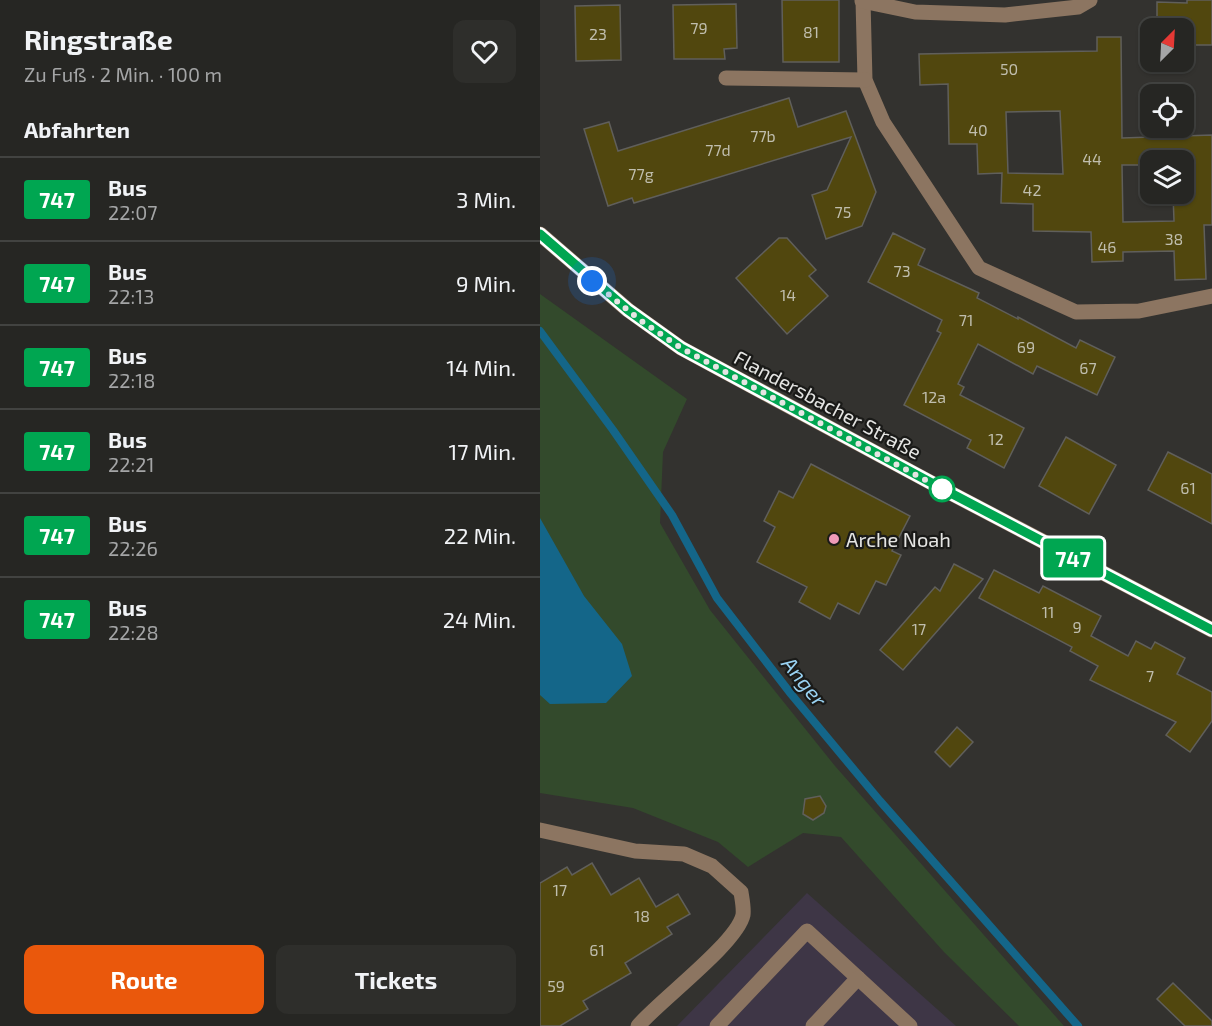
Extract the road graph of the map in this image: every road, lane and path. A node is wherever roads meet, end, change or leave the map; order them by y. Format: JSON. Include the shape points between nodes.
{"nodes":[{"id":1,"x":1090,"y":0,"type":"edge"},
{"id":2,"x":862,"y":1,"type":"edge"},
{"id":3,"x":726,"y":78,"type":"dead end"},
{"id":4,"x":865,"y":80,"type":"junction"},
{"id":5,"x":540,"y":234,"type":"edge"},
{"id":6,"x":1212,"y":296,"type":"edge"},
{"id":7,"x":1212,"y":630,"type":"edge"},
{"id":8,"x":540,"y":830,"type":"edge"},
{"id":9,"x":858,"y":978,"type":"junction"},
{"id":10,"x":638,"y":1026,"type":"edge"},
{"id":11,"x":717,"y":1026,"type":"edge"},
{"id":12,"x":813,"y":1026,"type":"edge"},
{"id":13,"x":910,"y":1026,"type":"edge"}],
"edges":[{"from":1,"to":2,"type":"street","via":[[1078,7],[1005,15],[915,12]]},
{"from":2,"to":4,"type":"street"},
{"from":3,"to":4,"type":"street"},
{"from":4,"to":6,"type":"street","via":[[883,122],[979,268],[1076,312],[1139,311]]},
{"from":5,"to":7,"type":"street","name":"Flandersbacher Straße","via":[[628,310],[681,348]]},
{"from":8,"to":10,"type":"street","via":[[635,851],[684,854],[712,866],[741,892],[743,916],[734,931]]},
{"from":9,"to":11,"type":"street","via":[[807,931]]},
{"from":9,"to":12,"type":"street"},
{"from":9,"to":13,"type":"street"}]}
